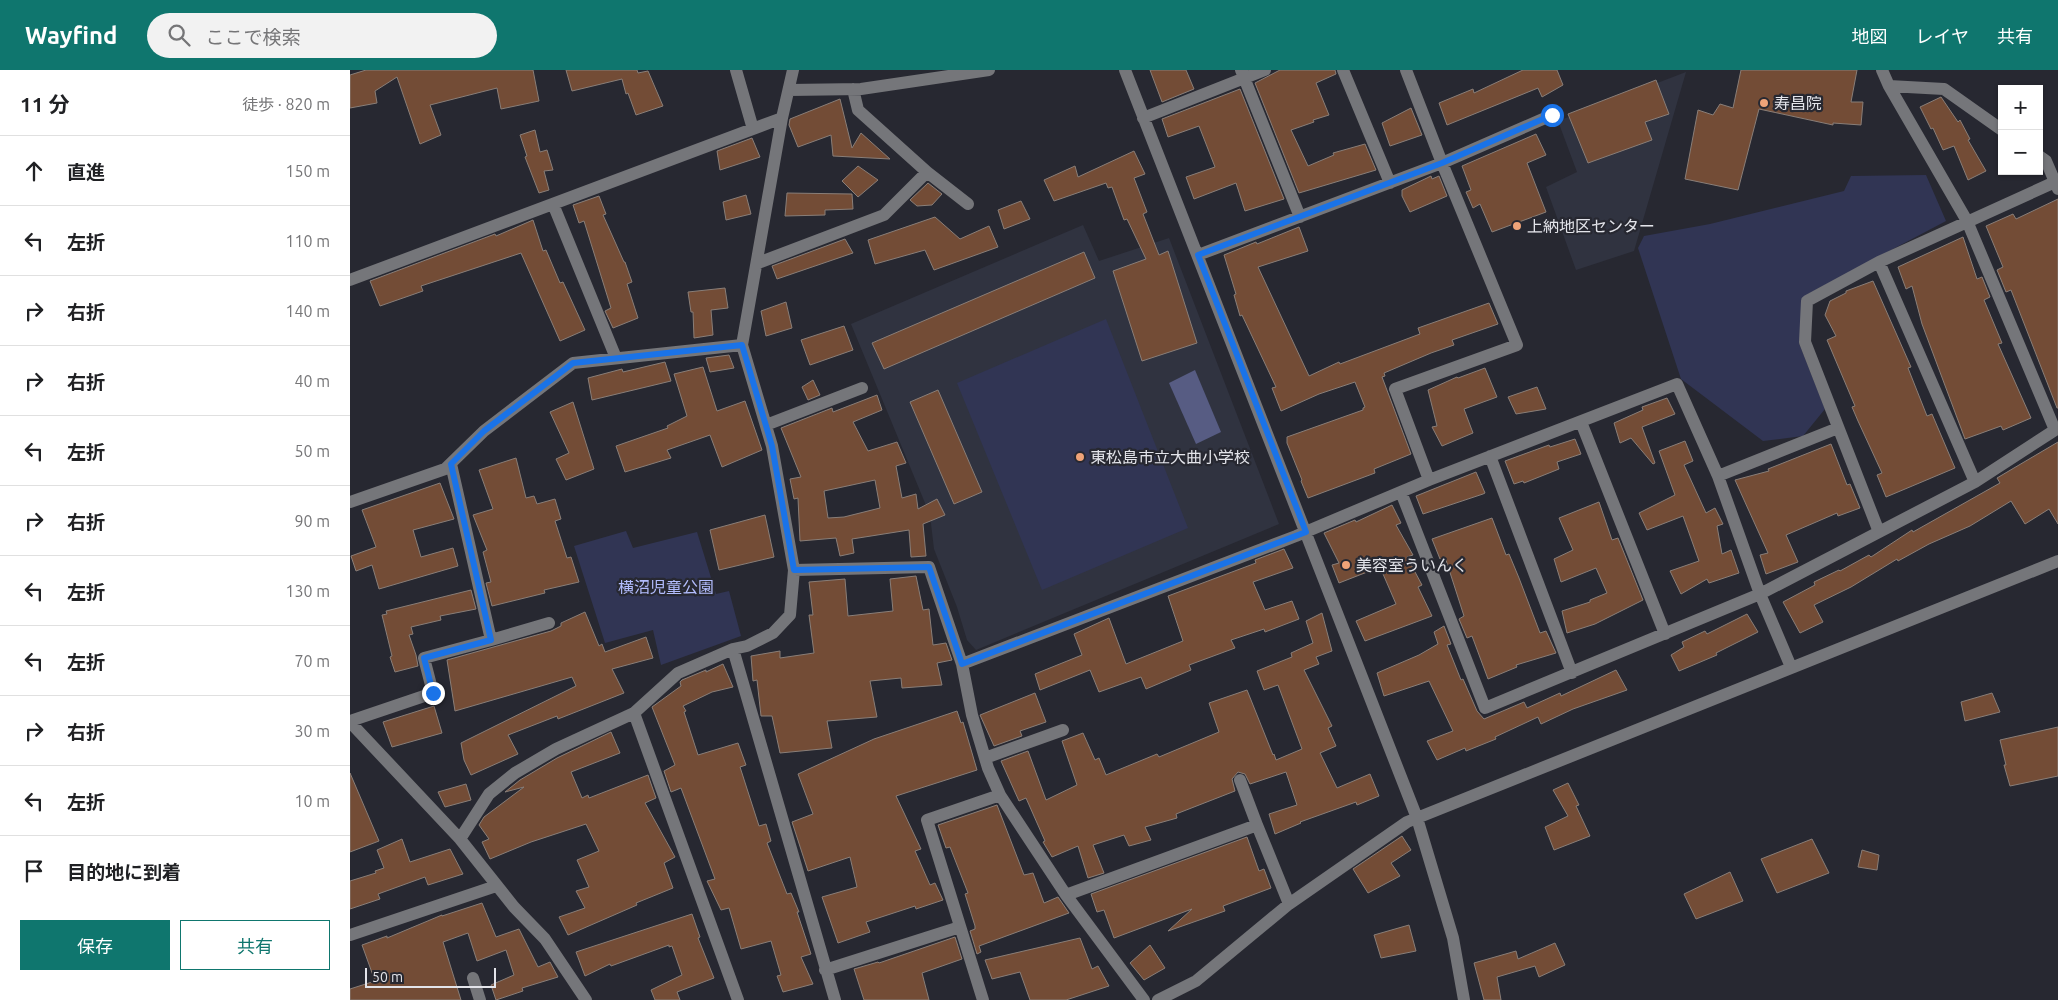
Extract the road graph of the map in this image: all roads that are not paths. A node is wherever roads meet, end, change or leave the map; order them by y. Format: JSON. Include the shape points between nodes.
{"nodes":[{"id":1,"x":736,"y":70,"type":"edge"},
{"id":2,"x":793,"y":70,"type":"edge"},
{"id":3,"x":988,"y":70,"type":"edge"},
{"id":4,"x":1125,"y":70,"type":"edge"},
{"id":5,"x":1266,"y":70,"type":"edge"},
{"id":6,"x":1343,"y":70,"type":"edge"},
{"id":7,"x":1406,"y":70,"type":"edge"},
{"id":8,"x":1882,"y":70,"type":"edge"},
{"id":9,"x":1243,"y":74,"type":"edge"},
{"id":10,"x":1889,"y":86,"type":"junction"},
{"id":11,"x":852,"y":89,"type":"junction"},
{"id":12,"x":789,"y":90,"type":"junction"},
{"id":13,"x":1552,"y":115,"type":"dead end"},
{"id":14,"x":782,"y":118,"type":"junction"},
{"id":15,"x":1143,"y":118,"type":"junction"},
{"id":16,"x":1998,"y":127,"type":"edge"},
{"id":17,"x":753,"y":129,"type":"junction"},
{"id":18,"x":2043,"y":159,"type":"edge"},
{"id":19,"x":1442,"y":163,"type":"junction"},
{"id":20,"x":926,"y":172,"type":"junction"},
{"id":21,"x":1390,"y":183,"type":"junction"},
{"id":22,"x":2056,"y":186,"type":"edge"},
{"id":23,"x":553,"y":204,"type":"junction"},
{"id":24,"x":968,"y":204,"type":"dead end"},
{"id":25,"x":1300,"y":217,"type":"junction"},
{"id":26,"x":1967,"y":221,"type":"junction"},
{"id":27,"x":1198,"y":255,"type":"junction"},
{"id":28,"x":1879,"y":262,"type":"junction"},
{"id":29,"x":758,"y":263,"type":"junction"},
{"id":30,"x":350,"y":280,"type":"edge"},
{"id":31,"x":742,"y":345,"type":"junction"},
{"id":32,"x":616,"y":358,"type":"junction"},
{"id":33,"x":862,"y":388,"type":"dead end"},
{"id":34,"x":1581,"y":422,"type":"junction"},
{"id":35,"x":766,"y":425,"type":"junction"},
{"id":36,"x":1838,"y":428,"type":"junction"},
{"id":37,"x":2056,"y":429,"type":"edge"},
{"id":38,"x":1490,"y":456,"type":"junction"},
{"id":39,"x":451,"y":464,"type":"junction"},
{"id":40,"x":1718,"y":476,"type":"junction"},
{"id":41,"x":1429,"y":480,"type":"junction"},
{"id":42,"x":1975,"y":482,"type":"junction"},
{"id":43,"x":1401,"y":492,"type":"junction"},
{"id":44,"x":350,"y":502,"type":"edge"},
{"id":45,"x":1306,"y":532,"type":"junction"},
{"id":46,"x":1879,"y":532,"type":"junction"},
{"id":47,"x":2058,"y":561,"type":"edge"},
{"id":48,"x":794,"y":570,"type":"junction"},
{"id":49,"x":1760,"y":594,"type":"junction"},
{"id":50,"x":549,"y":623,"type":"dead end"},
{"id":51,"x":1665,"y":634,"type":"junction"},
{"id":52,"x":491,"y":640,"type":"junction"},
{"id":53,"x":734,"y":649,"type":"junction"},
{"id":54,"x":962,"y":664,"type":"junction"},
{"id":55,"x":1791,"y":667,"type":"junction"},
{"id":56,"x":1572,"y":673,"type":"junction"},
{"id":57,"x":634,"y":713,"type":"junction"},
{"id":58,"x":350,"y":721,"type":"edge"},
{"id":59,"x":1063,"y":730,"type":"dead end"},
{"id":60,"x":985,"y":758,"type":"junction"},
{"id":61,"x":1240,"y":780,"type":"dead end"},
{"id":62,"x":1000,"y":795,"type":"junction"},
{"id":63,"x":1417,"y":818,"type":"junction"},
{"id":64,"x":1257,"y":825,"type":"junction"},
{"id":65,"x":460,"y":839,"type":"junction"},
{"id":66,"x":496,"y":886,"type":"junction"},
{"id":67,"x":1066,"y":895,"type":"junction"},
{"id":68,"x":1289,"y":904,"type":"junction"},
{"id":69,"x":960,"y":927,"type":"junction"},
{"id":70,"x":350,"y":935,"type":"edge"},
{"id":71,"x":825,"y":970,"type":"junction"},
{"id":72,"x":473,"y":978,"type":"dead end"},
{"id":73,"x":480,"y":1000,"type":"edge"},
{"id":74,"x":586,"y":1000,"type":"edge"},
{"id":75,"x":738,"y":1000,"type":"edge"},
{"id":76,"x":835,"y":1000,"type":"edge"},
{"id":77,"x":983,"y":1000,"type":"edge"},
{"id":78,"x":1144,"y":1000,"type":"edge"},
{"id":79,"x":1158,"y":1000,"type":"edge"},
{"id":80,"x":1464,"y":1000,"type":"edge"}],
"edges":[{"from":1,"to":17,"type":"street"},
{"from":2,"to":12,"type":"street"},
{"from":3,"to":11,"type":"street"},
{"from":4,"to":15,"type":"street"},
{"from":5,"to":9,"type":"street"},
{"from":6,"to":21,"type":"street"},
{"from":7,"to":19,"type":"street"},
{"from":8,"to":10,"type":"street"},
{"from":9,"to":15,"type":"street"},
{"from":9,"to":25,"type":"street"},
{"from":10,"to":16,"type":"street","via":[[1944,90]]},
{"from":10,"to":26,"type":"street"},
{"from":11,"to":12,"type":"street"},
{"from":11,"to":20,"type":"street","via":[[858,110]]},
{"from":12,"to":14,"type":"street"},
{"from":13,"to":19,"type":"street"},
{"from":14,"to":17,"type":"street"},
{"from":14,"to":29,"type":"street"},
{"from":15,"to":27,"type":"street"},
{"from":17,"to":23,"type":"street"},
{"from":18,"to":22,"type":"street"},
{"from":19,"to":21,"type":"street"},
{"from":19,"to":41,"type":"street","via":[[1517,345],[1395,389]]},
{"from":20,"to":24,"type":"street"},
{"from":20,"to":29,"type":"street","via":[[884,215]]},
{"from":21,"to":25,"type":"street"},
{"from":22,"to":26,"type":"street"},
{"from":23,"to":30,"type":"street"},
{"from":23,"to":32,"type":"street"},
{"from":25,"to":27,"type":"street"},
{"from":26,"to":28,"type":"street"},
{"from":26,"to":37,"type":"street"},
{"from":27,"to":45,"type":"street"},
{"from":28,"to":36,"type":"street","via":[[1807,300],[1805,342]]},
{"from":28,"to":42,"type":"street"},
{"from":29,"to":31,"type":"street"},
{"from":31,"to":32,"type":"street"},
{"from":31,"to":35,"type":"street"},
{"from":32,"to":39,"type":"street","via":[[573,363],[484,431]]},
{"from":33,"to":35,"type":"street"},
{"from":34,"to":38,"type":"street"},
{"from":34,"to":40,"type":"street","via":[[1677,384]]},
{"from":34,"to":51,"type":"street"},
{"from":35,"to":48,"type":"street"},
{"from":36,"to":40,"type":"street"},
{"from":36,"to":46,"type":"street"},
{"from":37,"to":42,"type":"street"},
{"from":38,"to":41,"type":"street"},
{"from":38,"to":56,"type":"street"},
{"from":39,"to":44,"type":"street","via":[[445,469]]},
{"from":39,"to":52,"type":"street"},
{"from":40,"to":49,"type":"street"},
{"from":41,"to":43,"type":"street"},
{"from":42,"to":46,"type":"street"},
{"from":43,"to":45,"type":"street"},
{"from":43,"to":56,"type":"street","via":[[1485,708]]},
{"from":45,"to":54,"type":"street"},
{"from":45,"to":63,"type":"street"},
{"from":46,"to":49,"type":"street"},
{"from":47,"to":55,"type":"street"},
{"from":48,"to":53,"type":"street","via":[[790,615],[773,633]]},
{"from":48,"to":54,"type":"street","via":[[929,567]]},
{"from":49,"to":51,"type":"street"},
{"from":49,"to":55,"type":"street"},
{"from":50,"to":52,"type":"street"},
{"from":51,"to":56,"type":"street"},
{"from":52,"to":58,"type":"street","via":[[424,658],[433,693]]},
{"from":53,"to":57,"type":"street","via":[[678,673]]},
{"from":53,"to":71,"type":"street"},
{"from":54,"to":60,"type":"street"},
{"from":55,"to":63,"type":"street"},
{"from":57,"to":65,"type":"street","via":[[556,749],[515,773],[489,794]]},
{"from":57,"to":75,"type":"street"},
{"from":58,"to":65,"type":"street"},
{"from":59,"to":60,"type":"street"},
{"from":60,"to":62,"type":"street"},
{"from":61,"to":64,"type":"street"},
{"from":62,"to":67,"type":"street"},
{"from":62,"to":69,"type":"street","via":[[926,820]]},
{"from":63,"to":68,"type":"street"},
{"from":63,"to":80,"type":"street","via":[[1453,938]]},
{"from":64,"to":67,"type":"street"},
{"from":64,"to":68,"type":"street"},
{"from":65,"to":66,"type":"street"},
{"from":66,"to":70,"type":"street"},
{"from":66,"to":74,"type":"street","via":[[545,939]]},
{"from":67,"to":78,"type":"street"},
{"from":68,"to":79,"type":"street","via":[[1196,981]]},
{"from":69,"to":71,"type":"street"},
{"from":69,"to":77,"type":"street"},
{"from":71,"to":76,"type":"street"},
{"from":72,"to":73,"type":"street"}]}
